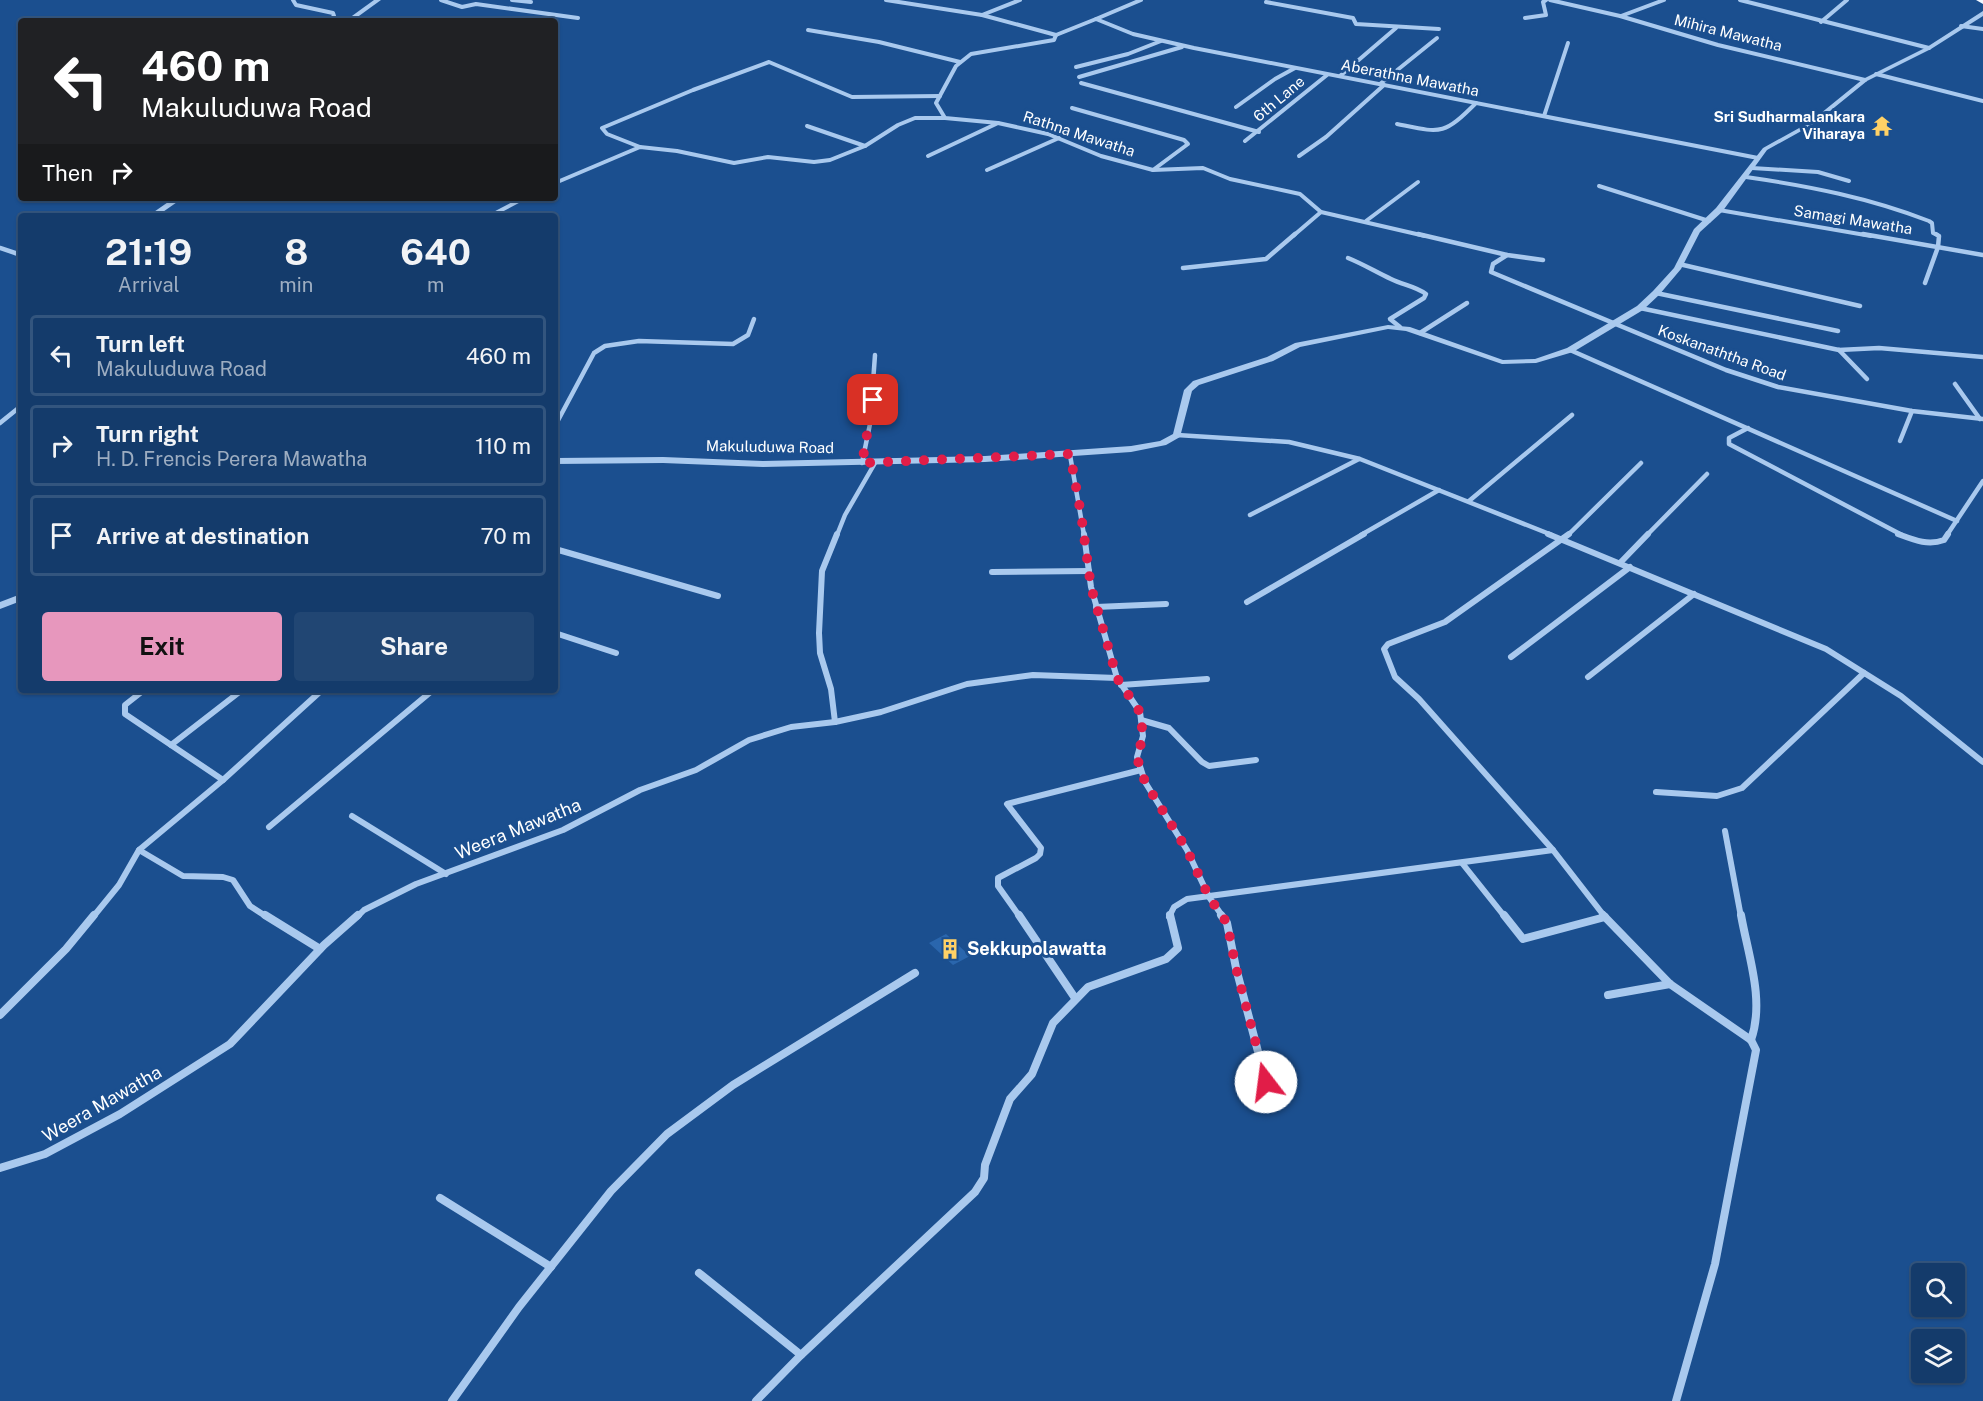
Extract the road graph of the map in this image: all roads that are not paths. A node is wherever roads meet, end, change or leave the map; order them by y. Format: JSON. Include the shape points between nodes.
{"nodes":[{"id":1,"x":293,"y":0,"type":"edge"},
{"id":2,"x":378,"y":0,"type":"edge"},
{"id":3,"x":441,"y":0,"type":"edge"},
{"id":4,"x":512,"y":0,"type":"edge"},
{"id":5,"x":886,"y":0,"type":"edge"},
{"id":6,"x":1020,"y":0,"type":"edge"},
{"id":7,"x":1141,"y":0,"type":"edge"},
{"id":8,"x":1548,"y":0,"type":"edge"},
{"id":9,"x":1664,"y":0,"type":"edge"},
{"id":10,"x":1740,"y":0,"type":"edge"},
{"id":11,"x":1847,"y":0,"type":"edge"},
{"id":12,"x":531,"y":2,"type":"dead end"},
{"id":13,"x":1266,"y":2,"type":"dead end"},
{"id":14,"x":1983,"y":13,"type":"edge"},
{"id":15,"x":982,"y":15,"type":"junction"},
{"id":16,"x":1620,"y":16,"type":"junction"},
{"id":17,"x":332,"y":18,"type":"edge"},
{"id":18,"x":352,"y":18,"type":"edge"},
{"id":19,"x":578,"y":18,"type":"dead end"},
{"id":20,"x":1525,"y":18,"type":"dead end"},
{"id":21,"x":1096,"y":19,"type":"junction"},
{"id":22,"x":1821,"y":22,"type":"junction"},
{"id":23,"x":1961,"y":26,"type":"junction"},
{"id":24,"x":1396,"y":28,"type":"junction"},
{"id":25,"x":1439,"y":29,"type":"dead end"},
{"id":26,"x":1983,"y":29,"type":"edge"},
{"id":27,"x":808,"y":30,"type":"dead end"},
{"id":28,"x":1059,"y":34,"type":"junction"},
{"id":29,"x":1437,"y":38,"type":"dead end"},
{"id":30,"x":1161,"y":41,"type":"junction"},
{"id":31,"x":1568,"y":43,"type":"dead end"},
{"id":32,"x":1185,"y":46,"type":"junction"},
{"id":33,"x":1929,"y":48,"type":"junction"},
{"id":34,"x":960,"y":62,"type":"junction"},
{"id":35,"x":1076,"y":67,"type":"dead end"},
{"id":36,"x":1295,"y":68,"type":"junction"},
{"id":37,"x":1876,"y":74,"type":"junction"},
{"id":38,"x":1327,"y":75,"type":"junction"},
{"id":39,"x":1340,"y":76,"type":"junction"},
{"id":40,"x":1079,"y":77,"type":"dead end"},
{"id":41,"x":1865,"y":80,"type":"junction"},
{"id":42,"x":1081,"y":83,"type":"dead end"},
{"id":43,"x":1382,"y":85,"type":"junction"},
{"id":44,"x":940,"y":96,"type":"junction"},
{"id":45,"x":1983,"y":101,"type":"edge"},
{"id":46,"x":1476,"y":103,"type":"junction"},
{"id":47,"x":1236,"y":107,"type":"dead end"},
{"id":48,"x":1072,"y":108,"type":"dead end"},
{"id":49,"x":1544,"y":116,"type":"junction"},
{"id":50,"x":945,"y":118,"type":"junction"},
{"id":51,"x":998,"y":123,"type":"junction"},
{"id":52,"x":1397,"y":124,"type":"dead end"},
{"id":53,"x":807,"y":126,"type":"dead end"},
{"id":54,"x":1259,"y":132,"type":"junction"},
{"id":55,"x":1059,"y":138,"type":"junction"},
{"id":56,"x":1245,"y":141,"type":"dead end"},
{"id":57,"x":865,"y":146,"type":"junction"},
{"id":58,"x":640,"y":147,"type":"junction"},
{"id":59,"x":928,"y":156,"type":"dead end"},
{"id":60,"x":1299,"y":156,"type":"dead end"},
{"id":61,"x":1758,"y":158,"type":"junction"},
{"id":62,"x":1752,"y":168,"type":"junction"},
{"id":63,"x":987,"y":170,"type":"dead end"},
{"id":64,"x":1153,"y":170,"type":"junction"},
{"id":65,"x":1746,"y":177,"type":"junction"},
{"id":66,"x":1849,"y":181,"type":"dead end"},
{"id":67,"x":558,"y":182,"type":"edge"},
{"id":68,"x":1418,"y":182,"type":"dead end"},
{"id":69,"x":1599,"y":186,"type":"dead end"},
{"id":70,"x":174,"y":201,"type":"edge"},
{"id":71,"x":519,"y":201,"type":"edge"},
{"id":72,"x":1719,"y":210,"type":"junction"},
{"id":73,"x":1321,"y":212,"type":"junction"},
{"id":74,"x":156,"y":213,"type":"edge"},
{"id":75,"x":496,"y":213,"type":"edge"},
{"id":76,"x":1366,"y":221,"type":"junction"},
{"id":77,"x":1709,"y":221,"type":"junction"},
{"id":78,"x":1938,"y":246,"type":"junction"},
{"id":79,"x":0,"y":248,"type":"edge"},
{"id":80,"x":18,"y":254,"type":"edge"},
{"id":81,"x":1508,"y":255,"type":"junction"},
{"id":82,"x":1983,"y":255,"type":"edge"},
{"id":83,"x":1348,"y":258,"type":"dead end"},
{"id":84,"x":1543,"y":260,"type":"dead end"},
{"id":85,"x":1679,"y":264,"type":"junction"},
{"id":86,"x":1183,"y":268,"type":"dead end"},
{"id":87,"x":1925,"y":284,"type":"dead end"},
{"id":88,"x":1656,"y":293,"type":"junction"},
{"id":89,"x":1467,"y":303,"type":"dead end"},
{"id":90,"x":1860,"y":306,"type":"dead end"},
{"id":91,"x":1640,"y":308,"type":"junction"},
{"id":92,"x":754,"y":319,"type":"dead end"},
{"id":93,"x":1611,"y":324,"type":"junction"},
{"id":94,"x":1400,"y":327,"type":"junction"},
{"id":95,"x":1838,"y":331,"type":"dead end"},
{"id":96,"x":1420,"y":333,"type":"junction"},
{"id":97,"x":1570,"y":350,"type":"junction"},
{"id":98,"x":1839,"y":350,"type":"junction"},
{"id":99,"x":875,"y":355,"type":"dead end"},
{"id":100,"x":1983,"y":357,"type":"edge"},
{"id":101,"x":1867,"y":379,"type":"dead end"},
{"id":102,"x":1955,"y":384,"type":"dead end"},
{"id":103,"x":18,"y":408,"type":"edge"},
{"id":104,"x":1912,"y":411,"type":"junction"},
{"id":105,"x":1572,"y":415,"type":"dead end"},
{"id":106,"x":1982,"y":419,"type":"edge"},
{"id":107,"x":558,"y":420,"type":"edge"},
{"id":108,"x":0,"y":423,"type":"edge"},
{"id":109,"x":1748,"y":428,"type":"junction"},
{"id":110,"x":1177,"y":435,"type":"junction"},
{"id":111,"x":1900,"y":441,"type":"dead end"},
{"id":112,"x":1070,"y":454,"type":"junction"},
{"id":113,"x":1360,"y":459,"type":"junction"},
{"id":114,"x":558,"y":462,"type":"edge"},
{"id":115,"x":862,"y":463,"type":"junction"},
{"id":116,"x":875,"y":463,"type":"junction"},
{"id":117,"x":1641,"y":463,"type":"dead end"},
{"id":118,"x":1707,"y":474,"type":"dead end"},
{"id":119,"x":1983,"y":481,"type":"edge"},
{"id":120,"x":1439,"y":490,"type":"junction"},
{"id":121,"x":1469,"y":501,"type":"junction"},
{"id":122,"x":1250,"y":515,"type":"dead end"},
{"id":123,"x":1957,"y":521,"type":"junction"},
{"id":124,"x":1563,"y":540,"type":"junction"},
{"id":125,"x":558,"y":550,"type":"edge"},
{"id":126,"x":1620,"y":563,"type":"junction"},
{"id":127,"x":1630,"y":567,"type":"junction"},
{"id":128,"x":1089,"y":571,"type":"junction"},
{"id":129,"x":992,"y":572,"type":"dead end"},
{"id":130,"x":1694,"y":594,"type":"junction"},
{"id":131,"x":718,"y":596,"type":"dead end"},
{"id":132,"x":18,"y":598,"type":"edge"},
{"id":133,"x":1247,"y":602,"type":"dead end"},
{"id":134,"x":1166,"y":604,"type":"dead end"},
{"id":135,"x":0,"y":606,"type":"edge"},
{"id":136,"x":1096,"y":607,"type":"junction"},
{"id":137,"x":558,"y":634,"type":"edge"},
{"id":138,"x":616,"y":653,"type":"dead end"},
{"id":139,"x":1511,"y":657,"type":"dead end"},
{"id":140,"x":1864,"y":673,"type":"junction"},
{"id":141,"x":1588,"y":677,"type":"dead end"},
{"id":142,"x":1117,"y":678,"type":"junction"},
{"id":143,"x":1207,"y":679,"type":"dead end"},
{"id":144,"x":1121,"y":685,"type":"junction"},
{"id":145,"x":140,"y":693,"type":"edge"},
{"id":146,"x":238,"y":693,"type":"edge"},
{"id":147,"x":319,"y":693,"type":"edge"},
{"id":148,"x":429,"y":693,"type":"edge"},
{"id":149,"x":1141,"y":720,"type":"junction"},
{"id":150,"x":835,"y":722,"type":"junction"},
{"id":151,"x":171,"y":745,"type":"junction"},
{"id":152,"x":1256,"y":760,"type":"dead end"},
{"id":153,"x":1983,"y":762,"type":"edge"},
{"id":154,"x":1141,"y":770,"type":"junction"},
{"id":155,"x":223,"y":780,"type":"junction"},
{"id":156,"x":1656,"y":792,"type":"dead end"},
{"id":157,"x":352,"y":816,"type":"dead end"},
{"id":158,"x":269,"y":827,"type":"dead end"},
{"id":159,"x":1725,"y":831,"type":"dead end"},
{"id":160,"x":140,"y":850,"type":"junction"},
{"id":161,"x":1553,"y":850,"type":"junction"},
{"id":162,"x":1462,"y":863,"type":"junction"},
{"id":163,"x":446,"y":874,"type":"junction"},
{"id":164,"x":1209,"y":897,"type":"junction"},
{"id":165,"x":1605,"y":918,"type":"junction"},
{"id":166,"x":320,"y":949,"type":"junction"},
{"id":167,"x":915,"y":973,"type":"dead end"},
{"id":168,"x":1670,"y":984,"type":"junction"},
{"id":169,"x":1608,"y":995,"type":"dead end"},
{"id":170,"x":1075,"y":998,"type":"junction"},
{"id":171,"x":0,"y":1016,"type":"edge"},
{"id":172,"x":1751,"y":1040,"type":"junction"},
{"id":173,"x":1255,"y":1103,"type":"dead end"},
{"id":174,"x":0,"y":1168,"type":"edge"},
{"id":175,"x":440,"y":1198,"type":"dead end"},
{"id":176,"x":550,"y":1267,"type":"junction"},
{"id":177,"x":699,"y":1273,"type":"dead end"},
{"id":178,"x":801,"y":1354,"type":"junction"},
{"id":179,"x":452,"y":1401,"type":"edge"},
{"id":180,"x":756,"y":1401,"type":"edge"},
{"id":181,"x":1676,"y":1401,"type":"edge"}],
"edges":[{"from":1,"to":17,"type":"street","via":[[296,5],[333,13]]},
{"from":2,"to":18,"type":"street"},
{"from":3,"to":19,"type":"street","via":[[462,7],[476,4]]},
{"from":4,"to":12,"type":"street"},
{"from":5,"to":15,"type":"street"},
{"from":6,"to":15,"type":"street"},
{"from":7,"to":21,"type":"street"},
{"from":8,"to":16,"type":"street","name":"Mihira Mawatha"},
{"from":8,"to":20,"type":"street","via":[[1543,2],[1546,15]]},
{"from":9,"to":16,"type":"street"},
{"from":10,"to":22,"type":"street"},
{"from":11,"to":22,"type":"street"},
{"from":13,"to":24,"type":"street","via":[[1353,18],[1356,24]]},
{"from":14,"to":23,"type":"street"},
{"from":15,"to":28,"type":"street"},
{"from":16,"to":41,"type":"street","name":"Mihira Mawatha"},
{"from":21,"to":28,"type":"street"},
{"from":21,"to":30,"type":"street","name":"Aberathna Mawatha"},
{"from":22,"to":33,"type":"street"},
{"from":23,"to":26,"type":"street"},
{"from":23,"to":33,"type":"street"},
{"from":24,"to":25,"type":"street"},
{"from":24,"to":39,"type":"street"},
{"from":27,"to":34,"type":"street"},
{"from":28,"to":34,"type":"street","via":[[1046,43],[971,54]]},
{"from":29,"to":43,"type":"street"},
{"from":30,"to":32,"type":"street","name":"Aberathna Mawatha"},
{"from":30,"to":35,"type":"street"},
{"from":31,"to":49,"type":"street"},
{"from":32,"to":36,"type":"street","name":"Aberathna Mawatha"},
{"from":32,"to":40,"type":"street"},
{"from":33,"to":37,"type":"street"},
{"from":34,"to":44,"type":"street"},
{"from":36,"to":38,"type":"street","name":"Aberathna Mawatha"},
{"from":36,"to":47,"type":"street"},
{"from":37,"to":41,"type":"street"},
{"from":37,"to":45,"type":"street"},
{"from":38,"to":39,"type":"street","name":"Aberathna Mawatha"},
{"from":38,"to":54,"type":"street","name":"6th Lane"},
{"from":39,"to":43,"type":"street","name":"Aberathna Mawatha"},
{"from":41,"to":61,"type":"street","via":[[1812,123],[1775,142]]},
{"from":42,"to":54,"type":"street"},
{"from":43,"to":46,"type":"street","name":"Aberathna Mawatha"},
{"from":43,"to":60,"type":"street","via":[[1326,137]]},
{"from":44,"to":50,"type":"street","via":[[936,103]]},
{"from":44,"to":58,"type":"street","via":[[852,98],[769,62],[602,128],[607,134]]},
{"from":46,"to":49,"type":"street","name":"Aberathna Mawatha"},
{"from":46,"to":52,"type":"street","via":[[1443,132]]},
{"from":48,"to":64,"type":"street","via":[[1188,144]]},
{"from":49,"to":61,"type":"street","name":"Aberathna Mawatha"},
{"from":50,"to":51,"type":"street","name":"Rathna Mawatha"},
{"from":50,"to":57,"type":"street","name":"Rathna Mawatha","via":[[915,118]]},
{"from":51,"to":55,"type":"street","name":"Rathna Mawatha"},
{"from":51,"to":59,"type":"street"},
{"from":53,"to":57,"type":"street"},
{"from":54,"to":56,"type":"street","name":"6th Lane"},
{"from":55,"to":63,"type":"street"},
{"from":55,"to":64,"type":"street","name":"Rathna Mawatha","via":[[1101,156]]},
{"from":57,"to":58,"type":"street","name":"Rathna Mawatha","via":[[830,160],[768,157],[739,163]]},
{"from":58,"to":67,"type":"street"},
{"from":61,"to":62,"type":"street"},
{"from":62,"to":65,"type":"street"},
{"from":62,"to":66,"type":"street","via":[[1818,172]]},
{"from":64,"to":73,"type":"street","name":"Rathna Mawatha","via":[[1203,168],[1230,179],[1300,194]]},
{"from":65,"to":72,"type":"street"},
{"from":65,"to":78,"type":"street","via":[[1802,184],[1925,220],[1932,223],[1932,231],[1939,236]]},
{"from":68,"to":76,"type":"street"},
{"from":69,"to":77,"type":"street"},
{"from":70,"to":74,"type":"street"},
{"from":71,"to":75,"type":"street"},
{"from":72,"to":77,"type":"street"},
{"from":72,"to":78,"type":"street","name":"Samagi Mawatha"},
{"from":73,"to":76,"type":"street","name":"Rathna Mawatha"},
{"from":73,"to":86,"type":"street","via":[[1266,259]]},
{"from":76,"to":81,"type":"street","name":"Rathna Mawatha"},
{"from":77,"to":85,"type":"street","via":[[1697,231]]},
{"from":78,"to":82,"type":"street","name":"Samagi Mawatha"},
{"from":78,"to":87,"type":"street"},
{"from":79,"to":80,"type":"street"},
{"from":81,"to":84,"type":"street","name":"Rathna Mawatha"},
{"from":81,"to":93,"type":"street","name":"Koskanaththa Road","via":[[1493,264],[1491,272]]},
{"from":83,"to":94,"type":"street","via":[[1426,294],[1390,319]]},
{"from":85,"to":88,"type":"street"},
{"from":85,"to":90,"type":"street"},
{"from":88,"to":91,"type":"street"},
{"from":88,"to":95,"type":"street"},
{"from":89,"to":96,"type":"street"},
{"from":91,"to":93,"type":"street"},
{"from":91,"to":98,"type":"street"},
{"from":92,"to":107,"type":"street","via":[[749,335],[734,344],[626,340],[603,345],[594,353]]},
{"from":93,"to":97,"type":"street"},
{"from":93,"to":104,"type":"street","name":"Koskanaththa Road","via":[[1778,387]]},
{"from":94,"to":96,"type":"street"},
{"from":94,"to":110,"type":"street","via":[[1298,345],[1270,359],[1202,379],[1188,390]]},
{"from":96,"to":97,"type":"street","via":[[1502,362],[1526,363]]},
{"from":97,"to":109,"type":"street"},
{"from":98,"to":100,"type":"street","via":[[1880,348]]},
{"from":98,"to":101,"type":"street"},
{"from":99,"to":115,"type":"street","via":[[873,400]]},
{"from":102,"to":106,"type":"street"},
{"from":103,"to":108,"type":"street"},
{"from":104,"to":106,"type":"street","name":"Koskanaththa Road"},
{"from":104,"to":111,"type":"street"},
{"from":105,"to":121,"type":"street"},
{"from":109,"to":123,"type":"street"},
{"from":109,"to":123,"type":"street","via":[[1729,438],[1729,444],[1896,533],[1935,544],[1944,540]]},
{"from":110,"to":112,"type":"street","name":"Makuluduwa Road","via":[[1148,447]]},
{"from":110,"to":113,"type":"street","via":[[1289,442]]},
{"from":112,"to":116,"type":"street","name":"Makuluduwa Road"},
{"from":112,"to":128,"type":"street"},
{"from":113,"to":120,"type":"street"},
{"from":113,"to":122,"type":"street"},
{"from":114,"to":115,"type":"street","name":"Makuluduwa Road"},
{"from":115,"to":116,"type":"street","name":"Makuluduwa Road"},
{"from":116,"to":150,"type":"street","via":[[845,515],[822,571],[820,653],[831,689]]},
{"from":117,"to":124,"type":"street"},
{"from":118,"to":126,"type":"street"},
{"from":119,"to":123,"type":"street"},
{"from":120,"to":121,"type":"street"},
{"from":120,"to":133,"type":"street"},
{"from":121,"to":124,"type":"street"},
{"from":124,"to":126,"type":"street"},
{"from":124,"to":161,"type":"street","via":[[1445,622],[1384,649],[1395,677]]},
{"from":125,"to":131,"type":"street"},
{"from":126,"to":127,"type":"street"},
{"from":127,"to":130,"type":"street"},
{"from":127,"to":139,"type":"street"},
{"from":128,"to":129,"type":"street"},
{"from":128,"to":136,"type":"street"},
{"from":130,"to":140,"type":"street","via":[[1826,649]]},
{"from":130,"to":141,"type":"street"},
{"from":132,"to":135,"type":"street"},
{"from":134,"to":136,"type":"street"},
{"from":136,"to":142,"type":"street"},
{"from":137,"to":138,"type":"street"},
{"from":140,"to":153,"type":"street","via":[[1901,696]]},
{"from":140,"to":156,"type":"street","via":[[1742,788],[1717,796]]},
{"from":142,"to":144,"type":"street"},
{"from":142,"to":150,"type":"street","name":"Weera Mawatha","via":[[1033,675],[967,684],[881,712]]},
{"from":143,"to":144,"type":"street"},
{"from":144,"to":149,"type":"street","via":[[1140,712]]},
{"from":145,"to":151,"type":"street","via":[[125,705],[125,714]]},
{"from":146,"to":151,"type":"street"},
{"from":147,"to":155,"type":"street"},
{"from":148,"to":158,"type":"street"},
{"from":149,"to":152,"type":"street","via":[[1169,728],[1209,766]]},
{"from":149,"to":154,"type":"street","via":[[1143,736],[1137,758]]},
{"from":150,"to":163,"type":"street","name":"Weera Mawatha","via":[[791,727],[749,740],[696,770],[640,790],[563,830]]},
{"from":151,"to":155,"type":"street"},
{"from":154,"to":164,"type":"street"},
{"from":154,"to":170,"type":"street","via":[[1007,804],[1041,848],[1034,861],[998,878],[998,886]]},
{"from":155,"to":160,"type":"street"},
{"from":157,"to":163,"type":"street"},
{"from":159,"to":172,"type":"street","via":[[1758,1006]]},
{"from":160,"to":166,"type":"street","via":[[183,876],[232,880],[250,906]]},
{"from":160,"to":171,"type":"street","via":[[119,885],[66,949]]},
{"from":161,"to":162,"type":"street"},
{"from":161,"to":165,"type":"street"},
{"from":162,"to":164,"type":"street"},
{"from":162,"to":165,"type":"street","via":[[1523,939]]},
{"from":163,"to":166,"type":"street","name":"Weera Mawatha","via":[[364,910]]},
{"from":164,"to":170,"type":"street","via":[[1187,899],[1174,907],[1169,916],[1178,948],[1166,959],[1088,987]]},
{"from":164,"to":173,"type":"street","via":[[1227,923],[1266,1082]]},
{"from":165,"to":168,"type":"street"},
{"from":166,"to":174,"type":"street","name":"Weera Mawatha","via":[[230,1044],[120,1114],[45,1154]]},
{"from":167,"to":176,"type":"street","via":[[733,1085],[667,1134],[611,1191]]},
{"from":168,"to":169,"type":"street"},
{"from":168,"to":172,"type":"street"},
{"from":170,"to":178,"type":"street","via":[[1053,1023],[1032,1074],[1010,1099],[985,1165],[984,1178],[975,1192]]},
{"from":172,"to":181,"type":"street","via":[[1756,1050],[1715,1264]]},
{"from":175,"to":176,"type":"street"},
{"from":176,"to":179,"type":"street"},
{"from":177,"to":178,"type":"street"},
{"from":178,"to":180,"type":"street"}]}
